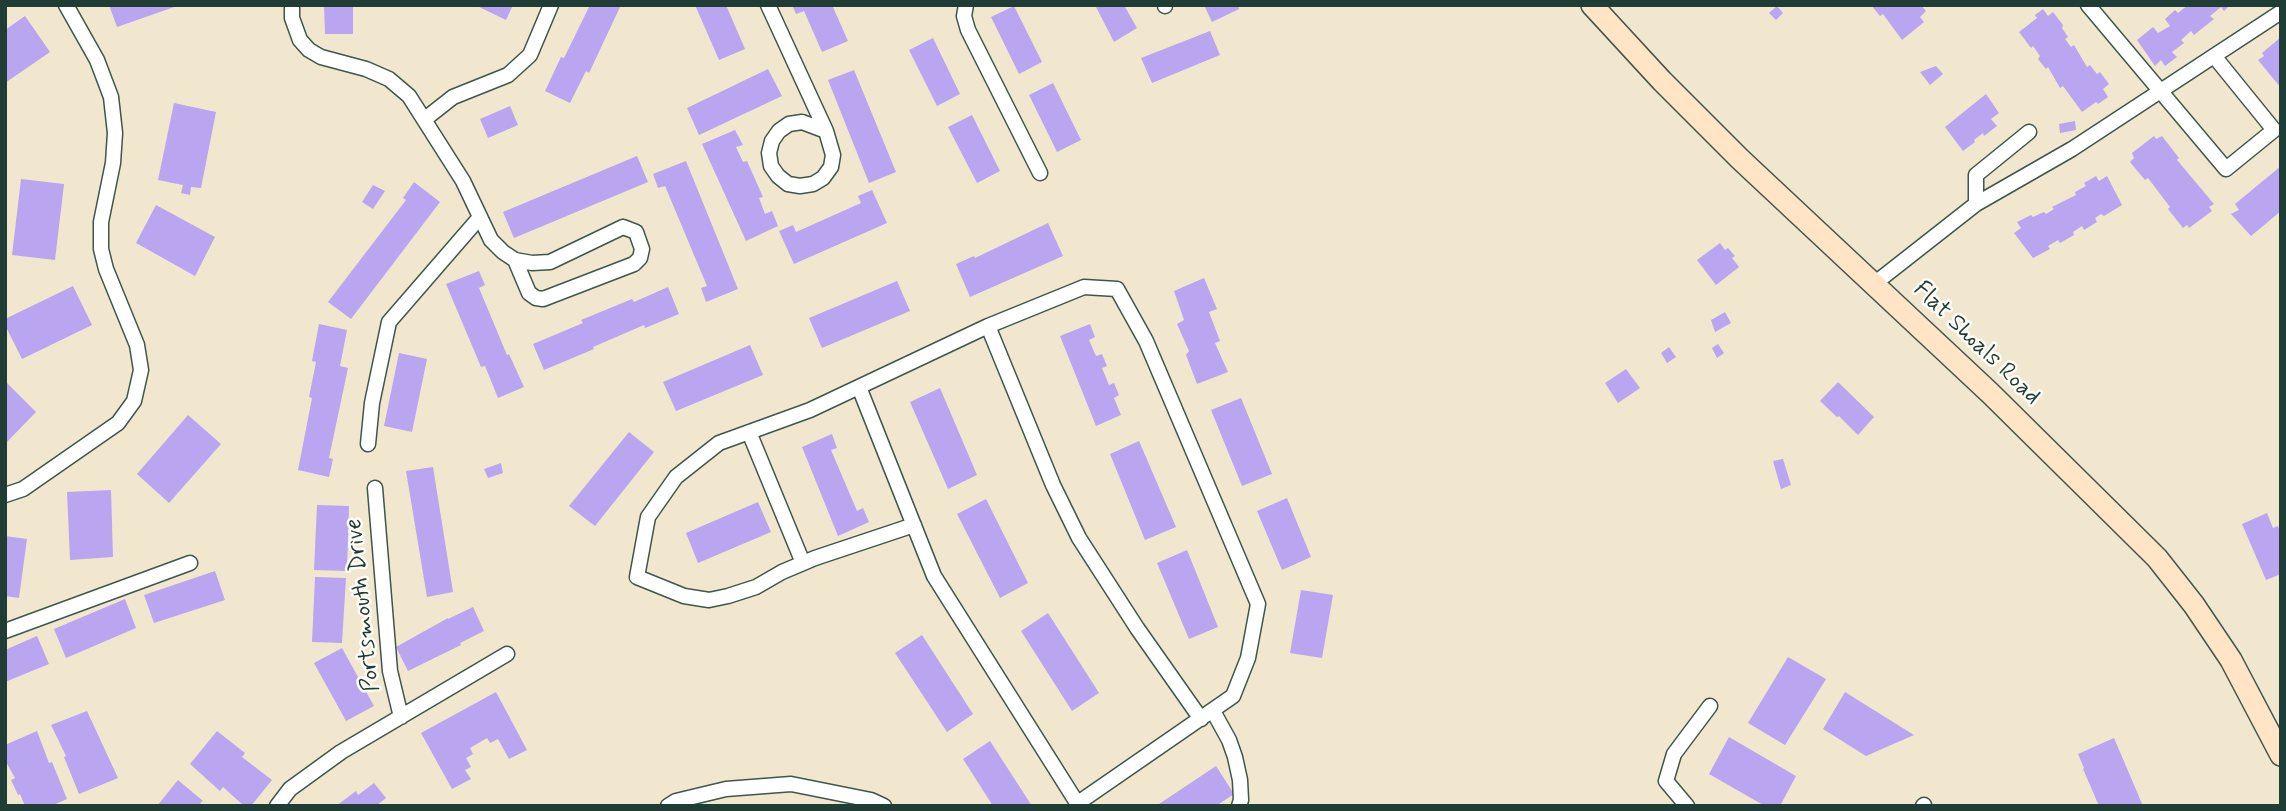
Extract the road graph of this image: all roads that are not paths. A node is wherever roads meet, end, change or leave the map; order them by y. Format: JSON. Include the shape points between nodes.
{"nodes":[{"id":1,"x":66,"y":5,"type":"edge"},
{"id":2,"x":292,"y":5,"type":"edge"},
{"id":3,"x":551,"y":5,"type":"edge"},
{"id":4,"x":768,"y":5,"type":"edge"},
{"id":5,"x":966,"y":5,"type":"edge"},
{"id":6,"x":1592,"y":5,"type":"edge"},
{"id":7,"x":2088,"y":5,"type":"edge"},
{"id":8,"x":2281,"y":12,"type":"edge"},
{"id":9,"x":2214,"y":56,"type":"junction"},
{"id":10,"x":2160,"y":92,"type":"junction"},
{"id":11,"x":425,"y":119,"type":"junction"},
{"id":12,"x":826,"y":131,"type":"junction"},
{"id":13,"x":2029,"y":132,"type":"dead end"},
{"id":14,"x":1040,"y":173,"type":"dead end"},
{"id":15,"x":1976,"y":204,"type":"junction"},
{"id":16,"x":480,"y":217,"type":"junction"},
{"id":17,"x":515,"y":260,"type":"junction"},
{"id":18,"x":1874,"y":284,"type":"junction"},
{"id":19,"x":988,"y":326,"type":"junction"},
{"id":20,"x":859,"y":387,"type":"junction"},
{"id":21,"x":749,"y":432,"type":"junction"},
{"id":22,"x":368,"y":444,"type":"dead end"},
{"id":23,"x":375,"y":488,"type":"dead end"},
{"id":24,"x":5,"y":495,"type":"edge"},
{"id":25,"x":914,"y":525,"type":"junction"},
{"id":26,"x":190,"y":563,"type":"dead end"},
{"id":27,"x":803,"y":563,"type":"junction"},
{"id":28,"x":5,"y":631,"type":"edge"},
{"id":29,"x":507,"y":654,"type":"dead end"},
{"id":30,"x":1710,"y":706,"type":"dead end"},
{"id":31,"x":1207,"y":715,"type":"junction"},
{"id":32,"x":401,"y":718,"type":"junction"},
{"id":33,"x":2281,"y":755,"type":"edge"},
{"id":34,"x":1078,"y":805,"type":"edge"},
{"id":35,"x":276,"y":806,"type":"edge"},
{"id":36,"x":668,"y":806,"type":"edge"},
{"id":37,"x":884,"y":806,"type":"edge"},
{"id":38,"x":1239,"y":806,"type":"edge"},
{"id":39,"x":1687,"y":806,"type":"edge"}],
"edges":[{"from":1,"to":24,"type":"street","via":[[97,60],[111,97],[115,133],[101,249],[137,345],[141,370],[134,401],[118,423],[23,489]]},
{"from":2,"to":11,"type":"street","via":[[300,40],[309,50],[389,79]]},
{"from":3,"to":11,"type":"street","via":[[530,55],[516,68],[453,97]]},
{"from":4,"to":12,"type":"street"},
{"from":5,"to":14,"type":"street","via":[[968,30]]},
{"from":6,"to":18,"type":"street","name":"Flat Shoals Road","via":[[1730,149]]},
{"from":7,"to":10,"type":"street"},
{"from":8,"to":9,"type":"street"},
{"from":9,"to":10,"type":"street"},
{"from":9,"to":10,"type":"street","via":[[2274,130],[2226,169]]},
{"from":10,"to":15,"type":"street"},
{"from":11,"to":16,"type":"street"},
{"from":12,"to":12,"type":"street","via":[[802,122],[779,131],[769,153],[778,176],[800,186],[823,178],[833,155]]},
{"from":13,"to":15,"type":"street","via":[[1976,175]]},
{"from":15,"to":18,"type":"street"},
{"from":16,"to":17,"type":"street","via":[[491,240]]},
{"from":16,"to":22,"type":"street","via":[[389,322]]},
{"from":17,"to":17,"type":"street","via":[[550,261],[623,228],[636,232],[642,249],[634,264],[543,299],[529,293]]},
{"from":18,"to":33,"type":"street","name":"Flat Shoals Road","via":[[2157,558],[2231,660]]},
{"from":19,"to":20,"type":"street"},
{"from":19,"to":31,"type":"street","via":[[1079,538],[1137,628]]},
{"from":19,"to":31,"type":"street","via":[[1084,287],[1117,289],[1146,341],[1258,604],[1248,658],[1233,696]]},
{"from":20,"to":21,"type":"street"},
{"from":20,"to":25,"type":"street"},
{"from":21,"to":27,"type":"street"},
{"from":21,"to":27,"type":"street","via":[[719,443],[676,477],[648,517],[638,577],[709,600],[756,587]]},
{"from":23,"to":32,"type":"street","name":"Portsmouth Drive","via":[[390,671]]},
{"from":25,"to":27,"type":"street"},
{"from":25,"to":34,"type":"street","via":[[934,576]]},
{"from":26,"to":28,"type":"street"},
{"from":29,"to":32,"type":"street"},
{"from":30,"to":39,"type":"street","via":[[1674,754],[1666,781]]},
{"from":31,"to":34,"type":"street"},
{"from":31,"to":38,"type":"street","via":[[1229,740],[1235,757]]},
{"from":32,"to":35,"type":"street","via":[[341,752],[290,789]]},
{"from":36,"to":37,"type":"street","via":[[726,789],[791,784]]}]}
